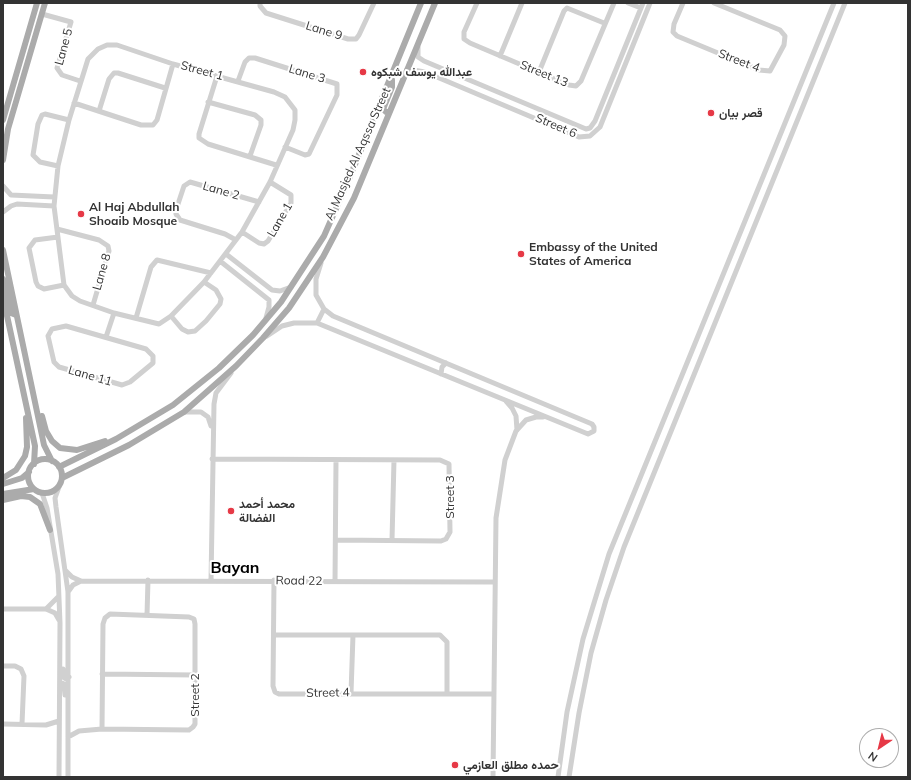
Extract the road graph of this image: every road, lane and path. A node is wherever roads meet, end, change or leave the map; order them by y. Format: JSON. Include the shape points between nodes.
{"nodes":[{"id":1,"x":36,"y":3,"type":"edge"},
{"id":2,"x":45,"y":3,"type":"edge"},
{"id":3,"x":260,"y":3,"type":"edge"},
{"id":4,"x":374,"y":3,"type":"edge"},
{"id":5,"x":422,"y":3,"type":"edge"},
{"id":6,"x":435,"y":3,"type":"edge"},
{"id":7,"x":477,"y":3,"type":"edge"},
{"id":8,"x":522,"y":3,"type":"edge"},
{"id":9,"x":614,"y":3,"type":"edge"},
{"id":10,"x":628,"y":3,"type":"edge"},
{"id":11,"x":650,"y":3,"type":"edge"},
{"id":12,"x":683,"y":3,"type":"edge"},
{"id":13,"x":714,"y":3,"type":"edge"},
{"id":14,"x":834,"y":3,"type":"edge"},
{"id":15,"x":845,"y":3,"type":"edge"},
{"id":16,"x":642,"y":6,"type":"edge"},
{"id":17,"x":42,"y":14,"type":"junction"},
{"id":18,"x":604,"y":23,"type":"junction"},
{"id":19,"x":30,"y":28,"type":"junction"},
{"id":20,"x":419,"y":39,"type":"junction"},
{"id":21,"x":500,"y":56,"type":"junction"},
{"id":22,"x":174,"y":64,"type":"junction"},
{"id":23,"x":437,"y":67,"type":"junction"},
{"id":24,"x":407,"y":69,"type":"junction"},
{"id":25,"x":539,"y":72,"type":"junction"},
{"id":26,"x":392,"y":74,"type":"junction"},
{"id":27,"x":433,"y":75,"type":"junction"},
{"id":28,"x":217,"y":76,"type":"junction"},
{"id":29,"x":80,"y":81,"type":"junction"},
{"id":30,"x":238,"y":81,"type":"junction"},
{"id":31,"x":13,"y":83,"type":"junction"},
{"id":32,"x":22,"y":83,"type":"junction"},
{"id":33,"x":165,"y":88,"type":"junction"},
{"id":34,"x":208,"y":102,"type":"junction"},
{"id":35,"x":74,"y":103,"type":"junction"},
{"id":36,"x":602,"y":105,"type":"junction"},
{"id":37,"x":607,"y":108,"type":"junction"},
{"id":38,"x":99,"y":111,"type":"junction"},
{"id":39,"x":389,"y":112,"type":"junction"},
{"id":40,"x":3,"y":120,"type":"edge"},
{"id":41,"x":69,"y":120,"type":"junction"},
{"id":42,"x":784,"y":124,"type":"junction"},
{"id":43,"x":794,"y":128,"type":"junction"},
{"id":44,"x":8,"y":129,"type":"junction"},
{"id":45,"x":285,"y":147,"type":"junction"},
{"id":46,"x":250,"y":156,"type":"junction"},
{"id":47,"x":3,"y":160,"type":"edge"},
{"id":48,"x":276,"y":165,"type":"junction"},
{"id":49,"x":58,"y":166,"type":"junction"},
{"id":50,"x":349,"y":179,"type":"junction"},
{"id":51,"x":270,"y":182,"type":"junction"},
{"id":52,"x":3,"y":186,"type":"edge"},
{"id":53,"x":54,"y":197,"type":"junction"},
{"id":54,"x":259,"y":202,"type":"junction"},
{"id":55,"x":54,"y":206,"type":"junction"},
{"id":56,"x":349,"y":208,"type":"junction"},
{"id":57,"x":3,"y":212,"type":"edge"},
{"id":58,"x":57,"y":229,"type":"junction"},
{"id":59,"x":242,"y":232,"type":"junction"},
{"id":60,"x":58,"y":237,"type":"junction"},
{"id":61,"x":236,"y":240,"type":"junction"},
{"id":62,"x":3,"y":250,"type":"edge"},
{"id":63,"x":226,"y":254,"type":"junction"},
{"id":64,"x":323,"y":257,"type":"junction"},
{"id":65,"x":220,"y":261,"type":"junction"},
{"id":66,"x":211,"y":273,"type":"junction"},
{"id":67,"x":3,"y":279,"type":"edge"},
{"id":68,"x":204,"y":282,"type":"junction"},
{"id":69,"x":64,"y":285,"type":"junction"},
{"id":70,"x":291,"y":287,"type":"junction"},
{"id":71,"x":3,"y":297,"type":"edge"},
{"id":72,"x":92,"y":305,"type":"junction"},
{"id":73,"x":324,"y":309,"type":"junction"},
{"id":74,"x":114,"y":312,"type":"junction"},
{"id":75,"x":16,"y":315,"type":"junction"},
{"id":76,"x":171,"y":316,"type":"junction"},
{"id":77,"x":136,"y":318,"type":"junction"},
{"id":78,"x":265,"y":321,"type":"junction"},
{"id":79,"x":8,"y":322,"type":"junction"},
{"id":80,"x":317,"y":324,"type":"junction"},
{"id":81,"x":106,"y":337,"type":"junction"},
{"id":82,"x":263,"y":338,"type":"junction"},
{"id":83,"x":26,"y":361,"type":"junction"},
{"id":84,"x":446,"y":363,"type":"junction"},
{"id":85,"x":236,"y":366,"type":"junction"},
{"id":86,"x":441,"y":374,"type":"junction"},
{"id":87,"x":32,"y":386,"type":"junction"},
{"id":88,"x":502,"y":399,"type":"junction"},
{"id":89,"x":26,"y":407,"type":"junction"},
{"id":90,"x":184,"y":412,"type":"junction"},
{"id":91,"x":549,"y":418,"type":"junction"},
{"id":92,"x":151,"y":420,"type":"junction"},
{"id":93,"x":154,"y":430,"type":"junction"},
{"id":94,"x":130,"y":431,"type":"junction"},
{"id":95,"x":212,"y":431,"type":"junction"},
{"id":96,"x":516,"y":431,"type":"junction"},
{"id":97,"x":212,"y":459,"type":"junction"},
{"id":98,"x":394,"y":460,"type":"junction"},
{"id":99,"x":52,"y":461,"type":"junction"},
{"id":100,"x":336,"y":461,"type":"junction"},
{"id":101,"x":34,"y":464,"type":"junction"},
{"id":102,"x":59,"y":466,"type":"junction"},
{"id":103,"x":29,"y":472,"type":"junction"},
{"id":104,"x":3,"y":478,"type":"edge"},
{"id":105,"x":62,"y":478,"type":"junction"},
{"id":106,"x":3,"y":484,"type":"edge"},
{"id":107,"x":58,"y":487,"type":"junction"},
{"id":108,"x":34,"y":489,"type":"junction"},
{"id":109,"x":42,"y":493,"type":"junction"},
{"id":110,"x":3,"y":494,"type":"edge"},
{"id":111,"x":3,"y":500,"type":"edge"},
{"id":112,"x":50,"y":530,"type":"junction"},
{"id":113,"x":336,"y":540,"type":"junction"},
{"id":114,"x":392,"y":540,"type":"junction"},
{"id":115,"x":66,"y":571,"type":"junction"},
{"id":116,"x":148,"y":580,"type":"junction"},
{"id":117,"x":274,"y":580,"type":"junction"},
{"id":118,"x":81,"y":581,"type":"junction"},
{"id":119,"x":211,"y":581,"type":"junction"},
{"id":120,"x":335,"y":582,"type":"junction"},
{"id":121,"x":494,"y":582,"type":"junction"},
{"id":122,"x":68,"y":592,"type":"junction"},
{"id":123,"x":59,"y":597,"type":"junction"},
{"id":124,"x":3,"y":609,"type":"edge"},
{"id":125,"x":46,"y":609,"type":"junction"},
{"id":126,"x":147,"y":615,"type":"junction"},
{"id":127,"x":60,"y":623,"type":"junction"},
{"id":128,"x":274,"y":635,"type":"junction"},
{"id":129,"x":353,"y":635,"type":"junction"},
{"id":130,"x":60,"y":646,"type":"junction"},
{"id":131,"x":3,"y":666,"type":"edge"},
{"id":132,"x":102,"y":674,"type":"junction"},
{"id":133,"x":195,"y":675,"type":"junction"},
{"id":134,"x":69,"y":677,"type":"junction"},
{"id":135,"x":60,"y":686,"type":"junction"},
{"id":136,"x":351,"y":693,"type":"junction"},
{"id":137,"x":447,"y":693,"type":"junction"},
{"id":138,"x":494,"y":694,"type":"junction"},
{"id":139,"x":67,"y":716,"type":"junction"},
{"id":140,"x":59,"y":721,"type":"junction"},
{"id":141,"x":3,"y":724,"type":"edge"},
{"id":142,"x":22,"y":724,"type":"junction"},
{"id":143,"x":46,"y":725,"type":"junction"},
{"id":144,"x":68,"y":727,"type":"junction"},
{"id":145,"x":102,"y":729,"type":"junction"},
{"id":146,"x":58,"y":730,"type":"junction"},
{"id":147,"x":80,"y":731,"type":"junction"},
{"id":148,"x":68,"y":737,"type":"junction"},
{"id":149,"x":59,"y":777,"type":"edge"},
{"id":150,"x":68,"y":777,"type":"edge"},
{"id":151,"x":493,"y":777,"type":"edge"},
{"id":152,"x":558,"y":777,"type":"edge"},
{"id":153,"x":569,"y":777,"type":"edge"}],
"edges":[{"from":1,"to":19,"type":"main road"},
{"from":2,"to":17,"type":"main road"},
{"from":3,"to":4,"type":"street","name":"Lane 9","via":[[266,13],[356,39]]},
{"from":5,"to":26,"type":"main road","name":"Al Masjed Al Aqssa Street"},
{"from":6,"to":20,"type":"main road","name":"Al Masjed Al Aqssa Street"},
{"from":7,"to":21,"type":"street","name":"Street 13","via":[[464,32],[464,39]]},
{"from":8,"to":21,"type":"street"},
{"from":9,"to":18,"type":"street","name":"Street 13"},
{"from":10,"to":16,"type":"street"},
{"from":11,"to":37,"type":"street","name":"Street 6"},
{"from":12,"to":13,"type":"street","name":"Street 4","via":[[674,24],[673,32],[677,36],[758,70],[770,71],[784,45],[785,36],[780,30]]},
{"from":14,"to":42,"type":"street"},
{"from":15,"to":43,"type":"street"},
{"from":16,"to":36,"type":"street","name":"Street 6"},
{"from":17,"to":29,"type":"street","name":"Lane 5","via":[[71,22],[57,68],[62,75]]},
{"from":17,"to":32,"type":"main road"},
{"from":18,"to":25,"type":"street","name":"Street 13","via":[[581,81],[576,86]]},
{"from":18,"to":25,"type":"street","via":[[567,8]]},
{"from":19,"to":31,"type":"main road"},
{"from":19,"to":32,"type":"main road","via":[[30,37],[19,75]]},
{"from":20,"to":23,"type":"street","name":"Street 6","via":[[418,57]]},
{"from":20,"to":24,"type":"main road","name":"Al Masjed Al Aqssa Street"},
{"from":21,"to":25,"type":"street","name":"Street 13"},
{"from":22,"to":28,"type":"street","name":"Street 1"},
{"from":22,"to":29,"type":"street","name":"Street 1","via":[[117,45],[107,45],[98,49],[88,59]]},
{"from":22,"to":33,"type":"street"},
{"from":23,"to":27,"type":"street"},
{"from":23,"to":36,"type":"street","name":"Street 6","via":[[584,129],[593,126]]},
{"from":24,"to":27,"type":"street","name":"Street 6"},
{"from":24,"to":39,"type":"main road","name":"Al Masjed Al Aqssa Street"},
{"from":26,"to":39,"type":"main road","via":[[392,87],[383,109]]},
{"from":26,"to":50,"type":"main road","name":"Al Masjed Al Aqssa Street"},
{"from":27,"to":37,"type":"street","name":"Street 6","via":[[579,137],[597,132]]},
{"from":28,"to":30,"type":"street","name":"Street 1"},
{"from":28,"to":34,"type":"street"},
{"from":29,"to":35,"type":"street","name":"Street 1"},
{"from":30,"to":45,"type":"street","name":"Street 1","via":[[274,92],[291,103],[295,120]]},
{"from":30,"to":45,"type":"street","name":"Lane 3","via":[[245,62],[249,58],[255,58],[337,84],[337,95],[309,154],[305,155]]},
{"from":31,"to":40,"type":"main road"},
{"from":31,"to":44,"type":"main road","via":[[17,86]]},
{"from":32,"to":44,"type":"main road"},
{"from":33,"to":38,"type":"street","via":[[114,73],[109,79]]},
{"from":33,"to":38,"type":"street","via":[[157,120],[153,125],[141,125]]},
{"from":34,"to":46,"type":"street","via":[[199,138],[208,144]]},
{"from":34,"to":46,"type":"street","via":[[255,115],[261,120]]},
{"from":35,"to":38,"type":"street"},
{"from":35,"to":41,"type":"street","name":"Street 1"},
{"from":36,"to":37,"type":"street"},
{"from":39,"to":56,"type":"main road","name":"Al Masjed Al Aqssa Street"},
{"from":41,"to":49,"type":"street","name":"Street 1"},
{"from":41,"to":49,"type":"street","via":[[45,114],[38,124],[33,155],[40,162]]},
{"from":42,"to":43,"type":"street"},
{"from":42,"to":152,"type":"street","via":[[609,554],[583,638],[567,712]]},
{"from":43,"to":153,"type":"street","via":[[620,559],[591,653]]},
{"from":44,"to":47,"type":"main road"},
{"from":45,"to":48,"type":"street","name":"Street 1"},
{"from":46,"to":48,"type":"street"},
{"from":48,"to":51,"type":"street","name":"Street 1"},
{"from":49,"to":53,"type":"street","name":"Street 1"},
{"from":50,"to":56,"type":"main road","via":[[353,179],[355,184],[348,203]]},
{"from":50,"to":70,"type":"main road","name":"Al Masjed Al Aqssa Street","via":[[324,236]]},
{"from":51,"to":54,"type":"street","name":"Street 1"},
{"from":51,"to":59,"type":"street","name":"Lane 1","via":[[291,195],[291,203],[264,244]]},
{"from":52,"to":53,"type":"street","via":[[11,195]]},
{"from":53,"to":55,"type":"street","name":"Street 1"},
{"from":54,"to":59,"type":"street","name":"Street 1"},
{"from":54,"to":61,"type":"street","name":"Lane 2","via":[[190,182],[184,186],[176,210],[180,220]]},
{"from":55,"to":57,"type":"street","via":[[17,204]]},
{"from":55,"to":58,"type":"street","name":"Street 1"},
{"from":56,"to":64,"type":"main road","name":"Al Masjed Al Aqssa Street"},
{"from":58,"to":60,"type":"street","name":"Street 1"},
{"from":58,"to":72,"type":"street","name":"Lane 8","via":[[99,240],[108,246],[109,251]]},
{"from":59,"to":61,"type":"street","name":"Street 1"},
{"from":60,"to":69,"type":"street","name":"Street 1"},
{"from":60,"to":69,"type":"street","via":[[35,240],[29,248],[38,286],[44,289]]},
{"from":61,"to":63,"type":"street","name":"Street 1"},
{"from":62,"to":75,"type":"main road"},
{"from":63,"to":65,"type":"street","name":"Street 1"},
{"from":63,"to":70,"type":"street","via":[[272,290],[280,291]]},
{"from":64,"to":73,"type":"street","via":[[315,285],[316,295]]},
{"from":64,"to":82,"type":"main road","name":"Al Masjed Al Aqssa Street","via":[[289,308]]},
{"from":65,"to":66,"type":"street","name":"Street 1"},
{"from":65,"to":78,"type":"street","via":[[269,300]]},
{"from":66,"to":68,"type":"street","name":"Street 1"},
{"from":66,"to":77,"type":"street","via":[[157,260],[151,267]]},
{"from":67,"to":75,"type":"main road","via":[[11,314]]},
{"from":68,"to":76,"type":"street","name":"Street 1"},
{"from":68,"to":76,"type":"street","via":[[216,290],[221,299],[206,321],[195,331],[188,332]]},
{"from":69,"to":72,"type":"street","name":"Street 1","via":[[72,296]]},
{"from":70,"to":78,"type":"main road","name":"Al Masjed Al Aqssa Street"},
{"from":71,"to":79,"type":"main road"},
{"from":72,"to":74,"type":"street","name":"Street 1"},
{"from":73,"to":80,"type":"street"},
{"from":73,"to":84,"type":"street","via":[[332,316]]},
{"from":74,"to":77,"type":"street","name":"Street 1"},
{"from":74,"to":81,"type":"street"},
{"from":75,"to":83,"type":"main road"},
{"from":76,"to":77,"type":"street","name":"Street 1","via":[[159,324]]},
{"from":78,"to":92,"type":"main road","name":"Al Masjed Al Aqssa Street","via":[[219,368]]},
{"from":79,"to":83,"type":"main road","via":[[12,321],[15,324],[21,354]]},
{"from":79,"to":89,"type":"main road"},
{"from":80,"to":82,"type":"street","via":[[288,324]]},
{"from":80,"to":86,"type":"street"},
{"from":81,"to":81,"type":"street","name":"Lane 11","via":[[66,326],[52,329],[48,336],[54,362],[59,367],[118,384],[130,382],[153,363],[153,356],[146,349]]},
{"from":82,"to":85,"type":"main road","name":"Al Masjed Al Aqssa Street"},
{"from":83,"to":87,"type":"main road"},
{"from":84,"to":86,"type":"street","via":[[441,369]]},
{"from":84,"to":91,"type":"street","via":[[592,424],[594,429],[588,434]]},
{"from":85,"to":90,"type":"main road","name":"Al Masjed Al Aqssa Street"},
{"from":85,"to":95,"type":"street","via":[[215,396]]},
{"from":86,"to":88,"type":"street"},
{"from":87,"to":94,"type":"main road","via":[[46,431],[60,448],[84,449]]},
{"from":87,"to":99,"type":"main road","via":[[45,448]]},
{"from":88,"to":91,"type":"street"},
{"from":88,"to":96,"type":"street","via":[[514,412]]},
{"from":89,"to":101,"type":"main road","via":[[34,446]]},
{"from":89,"to":104,"type":"main road","via":[[25,456],[16,470]]},
{"from":90,"to":93,"type":"main road","name":"Al Masjed Al Aqssa Street"},
{"from":90,"to":95,"type":"street","via":[[198,411],[205,414]]},
{"from":91,"to":96,"type":"street","via":[[531,418]]},
{"from":92,"to":93,"type":"main road","via":[[148,427]]},
{"from":92,"to":94,"type":"main road","name":"Al Masjed Al Aqssa Street"},
{"from":93,"to":105,"type":"main road","name":"Al Masjed Al Aqssa Street"},
{"from":94,"to":102,"type":"main road","name":"Al Masjed Al Aqssa Street"},
{"from":95,"to":97,"type":"street"},
{"from":96,"to":121,"type":"street","via":[[505,460],[497,510]]},
{"from":97,"to":100,"type":"street","name":"Street 3"},
{"from":97,"to":119,"type":"street"},
{"from":98,"to":100,"type":"street","name":"Street 3"},
{"from":98,"to":114,"type":"street"},
{"from":98,"to":114,"type":"street","name":"Street 3","via":[[440,460],[449,464],[450,532],[446,539],[441,541]]},
{"from":99,"to":101,"type":"main road"},
{"from":99,"to":102,"type":"main road"},
{"from":100,"to":113,"type":"street"},
{"from":101,"to":103,"type":"main road"},
{"from":102,"to":105,"type":"main road"},
{"from":103,"to":106,"type":"main road","via":[[22,478]]},
{"from":103,"to":108,"type":"main road","via":[[29,481]]},
{"from":105,"to":107,"type":"main road"},
{"from":107,"to":109,"type":"main road","via":[[51,492]]},
{"from":107,"to":115,"type":"street","via":[[55,498]]},
{"from":108,"to":109,"type":"main road"},
{"from":108,"to":110,"type":"main road"},
{"from":109,"to":112,"type":"street"},
{"from":111,"to":112,"type":"main road","via":[[30,497],[40,504]]},
{"from":112,"to":123,"type":"street","via":[[58,574]]},
{"from":113,"to":114,"type":"street","name":"Street 3"},
{"from":113,"to":120,"type":"street"},
{"from":115,"to":118,"type":"street"},
{"from":115,"to":122,"type":"street"},
{"from":116,"to":118,"type":"street","name":"Road 22"},
{"from":116,"to":119,"type":"street","name":"Road 22"},
{"from":116,"to":126,"type":"street"},
{"from":117,"to":119,"type":"street","name":"Road 22"},
{"from":117,"to":120,"type":"street","name":"Road 22"},
{"from":117,"to":128,"type":"street","name":"Street 4"},
{"from":118,"to":122,"type":"street","via":[[73,585]]},
{"from":120,"to":121,"type":"street","name":"Road 22"},
{"from":121,"to":138,"type":"street"},
{"from":122,"to":134,"type":"street"},
{"from":123,"to":125,"type":"street"},
{"from":123,"to":127,"type":"street"},
{"from":124,"to":125,"type":"street"},
{"from":125,"to":127,"type":"street","via":[[55,613]]},
{"from":126,"to":132,"type":"street","name":"Street 2","via":[[110,614],[104,618]]},
{"from":126,"to":133,"type":"street","name":"Street 2","via":[[194,619]]},
{"from":127,"to":130,"type":"street"},
{"from":128,"to":129,"type":"street"},
{"from":128,"to":136,"type":"street","name":"Street 4","via":[[274,692]]},
{"from":129,"to":136,"type":"street"},
{"from":129,"to":137,"type":"street","via":[[440,634],[447,642]]},
{"from":130,"to":134,"type":"street","via":[[63,653],[63,677]]},
{"from":130,"to":135,"type":"street"},
{"from":131,"to":142,"type":"street","via":[[15,666],[21,669],[24,676]]},
{"from":132,"to":133,"type":"street"},
{"from":132,"to":145,"type":"street","name":"Street 2"},
{"from":133,"to":145,"type":"street","name":"Street 2","via":[[195,724],[189,730]]},
{"from":134,"to":139,"type":"street"},
{"from":135,"to":139,"type":"street","via":[[62,683],[65,685]]},
{"from":135,"to":140,"type":"street"},
{"from":136,"to":137,"type":"street","name":"Street 4"},
{"from":137,"to":138,"type":"street","name":"Street 4"},
{"from":138,"to":151,"type":"street"},
{"from":139,"to":144,"type":"street"},
{"from":140,"to":143,"type":"street"},
{"from":140,"to":146,"type":"street"},
{"from":141,"to":142,"type":"street"},
{"from":142,"to":143,"type":"street"},
{"from":143,"to":146,"type":"street"},
{"from":144,"to":147,"type":"street","name":"Street 2"},
{"from":144,"to":148,"type":"street"},
{"from":145,"to":147,"type":"street","name":"Street 2"},
{"from":146,"to":149,"type":"street"},
{"from":147,"to":148,"type":"street","name":"Street 2"},
{"from":148,"to":150,"type":"street"}]}
